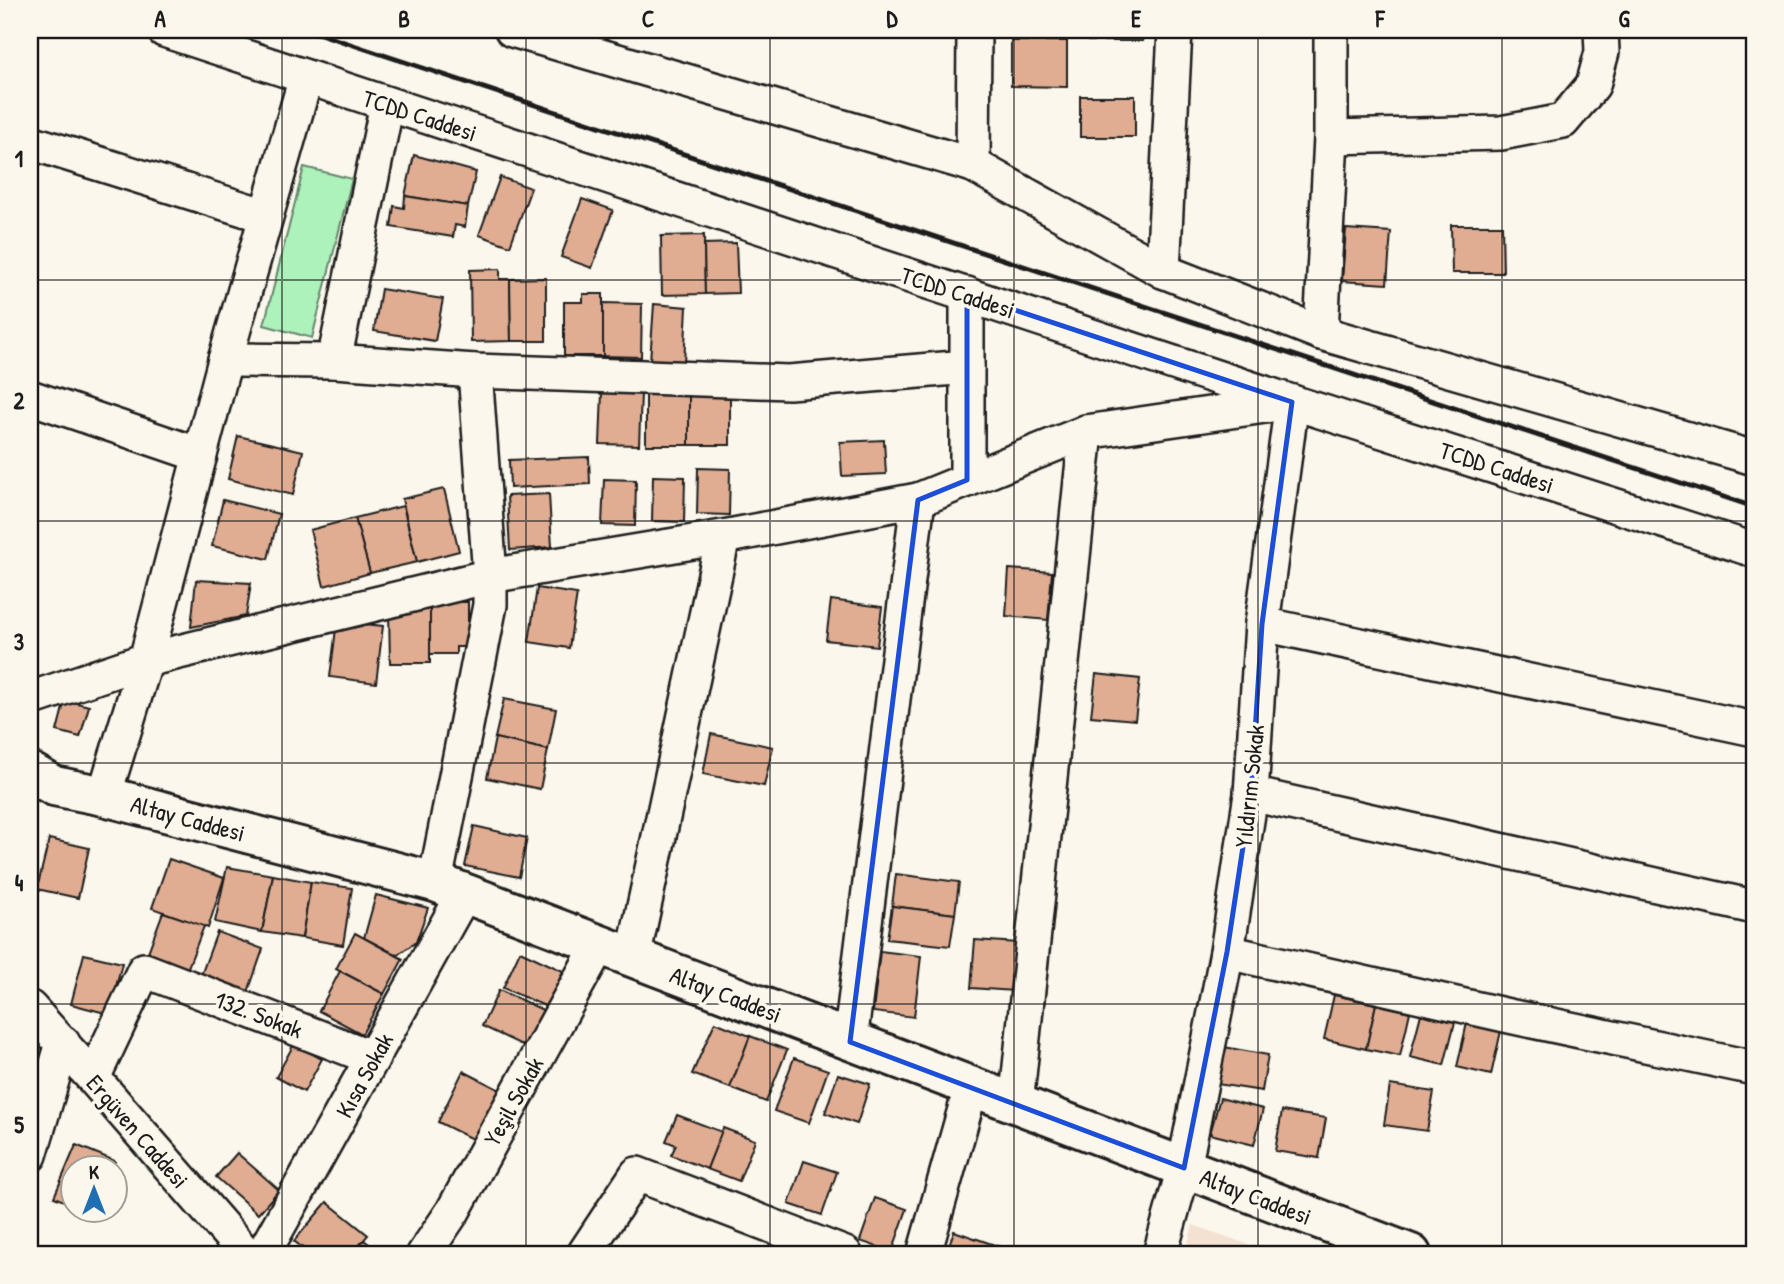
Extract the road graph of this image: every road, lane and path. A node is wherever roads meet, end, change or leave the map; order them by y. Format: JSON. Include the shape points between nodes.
{"nodes":[{"id":1,"x":164,"y":30,"type":"edge"},
{"id":2,"x":974,"y":30,"type":"edge"},
{"id":3,"x":1175,"y":30,"type":"edge"},
{"id":4,"x":1331,"y":30,"type":"edge"},
{"id":5,"x":1601,"y":30,"type":"edge"},
{"id":6,"x":519,"y":31,"type":"edge"},
{"id":7,"x":306,"y":77,"type":"junction"},
{"id":8,"x":387,"y":104,"type":"junction"},
{"id":9,"x":1331,"y":137,"type":"junction"},
{"id":10,"x":30,"y":142,"type":"edge"},
{"id":11,"x":973,"y":165,"type":"junction"},
{"id":12,"x":266,"y":216,"type":"junction"},
{"id":13,"x":1163,"y":271,"type":"junction"},
{"id":14,"x":967,"y":294,"type":"junction"},
{"id":15,"x":1321,"y":333,"type":"junction"},
{"id":16,"x":225,"y":360,"type":"junction"},
{"id":17,"x":334,"y":361,"type":"junction"},
{"id":18,"x":967,"y":368,"type":"junction"},
{"id":19,"x":475,"y":371,"type":"junction"},
{"id":20,"x":30,"y":397,"type":"edge"},
{"id":21,"x":1292,"y":402,"type":"junction"},
{"id":22,"x":1086,"y":432,"type":"junction"},
{"id":23,"x":200,"y":455,"type":"junction"},
{"id":24,"x":1754,"y":458,"type":"edge"},
{"id":25,"x":967,"y":480,"type":"junction"},
{"id":26,"x":918,"y":500,"type":"junction"},
{"id":27,"x":723,"y":537,"type":"junction"},
{"id":28,"x":1754,"y":550,"type":"edge"},
{"id":29,"x":490,"y":576,"type":"junction"},
{"id":30,"x":1262,"y":624,"type":"junction"},
{"id":31,"x":146,"y":660,"type":"junction"},
{"id":32,"x":30,"y":699,"type":"edge"},
{"id":33,"x":1754,"y":729,"type":"edge"},
{"id":34,"x":38,"y":781,"type":"edge"},
{"id":35,"x":1251,"y":794,"type":"junction"},
{"id":36,"x":104,"y":796,"type":"junction"},
{"id":37,"x":449,"y":888,"type":"junction"},
{"id":38,"x":1754,"y":907,"type":"edge"},
{"id":39,"x":616,"y":952,"type":"junction"},
{"id":40,"x":1227,"y":952,"type":"junction"},
{"id":41,"x":30,"y":1008,"type":"edge"},
{"id":42,"x":850,"y":1042,"type":"junction"},
{"id":43,"x":63,"y":1043,"type":"junction"},
{"id":44,"x":373,"y":1058,"type":"junction"},
{"id":45,"x":1754,"y":1068,"type":"edge"},
{"id":46,"x":93,"y":1078,"type":"junction"},
{"id":47,"x":971,"y":1088,"type":"junction"},
{"id":48,"x":1016,"y":1105,"type":"junction"},
{"id":49,"x":30,"y":1155,"type":"edge"},
{"id":50,"x":1184,"y":1168,"type":"junction"},
{"id":51,"x":244,"y":1252,"type":"edge"},
{"id":52,"x":424,"y":1254,"type":"edge"},
{"id":53,"x":584,"y":1254,"type":"edge"},
{"id":54,"x":845,"y":1254,"type":"edge"},
{"id":55,"x":924,"y":1254,"type":"edge"},
{"id":56,"x":1160,"y":1254,"type":"edge"},
{"id":57,"x":1411,"y":1254,"type":"edge"}],
"edges":[{"from":1,"to":7,"type":"street","name":"TCDD Caddesi"},
{"from":2,"to":11,"type":"street"},
{"from":3,"to":13,"type":"street"},
{"from":4,"to":9,"type":"street"},
{"from":5,"to":9,"type":"street","via":[[1602,52],[1593,85],[1563,121],[1501,133]]},
{"from":6,"to":11,"type":"street"},
{"from":7,"to":8,"type":"street","name":"TCDD Caddesi"},
{"from":7,"to":12,"type":"street"},
{"from":8,"to":14,"type":"street","name":"TCDD Caddesi"},
{"from":8,"to":17,"type":"street"},
{"from":9,"to":15,"type":"street"},
{"from":10,"to":12,"type":"street"},
{"from":11,"to":13,"type":"street"},
{"from":12,"to":16,"type":"street"},
{"from":13,"to":15,"type":"street"},
{"from":14,"to":18,"type":"street"},
{"from":14,"to":21,"type":"street","name":"TCDD Caddesi"},
{"from":15,"to":24,"type":"street"},
{"from":16,"to":17,"type":"street"},
{"from":16,"to":23,"type":"street"},
{"from":17,"to":19,"type":"street"},
{"from":18,"to":19,"type":"street","via":[[789,382]]},
{"from":18,"to":25,"type":"street"},
{"from":19,"to":29,"type":"street","name":"Kısa Sokak"},
{"from":20,"to":23,"type":"street"},
{"from":21,"to":22,"type":"street"},
{"from":21,"to":28,"type":"street","name":"TCDD Caddesi"},
{"from":21,"to":30,"type":"street","name":"Yıldırım Sokak"},
{"from":22,"to":25,"type":"street"},
{"from":22,"to":48,"type":"street"},
{"from":23,"to":31,"type":"street"},
{"from":25,"to":26,"type":"street"},
{"from":26,"to":27,"type":"street"},
{"from":26,"to":42,"type":"street"},
{"from":27,"to":29,"type":"street"},
{"from":27,"to":39,"type":"street","name":"Yeşil Sokak"},
{"from":29,"to":31,"type":"street"},
{"from":29,"to":37,"type":"street","name":"Kısa Sokak","via":[[490,606]]},
{"from":30,"to":33,"type":"street"},
{"from":30,"to":35,"type":"street","name":"Yıldırım Sokak"},
{"from":31,"to":32,"type":"street"},
{"from":31,"to":36,"type":"street"},
{"from":34,"to":36,"type":"main road","name":"Altay Caddesi"},
{"from":35,"to":38,"type":"street"},
{"from":35,"to":40,"type":"street","name":"Yıldırım Sokak"},
{"from":36,"to":37,"type":"main road","name":"Altay Caddesi"},
{"from":37,"to":39,"type":"main road","name":"Altay Caddesi"},
{"from":37,"to":44,"type":"street","name":"Kısa Sokak"},
{"from":39,"to":42,"type":"main road","name":"Altay Caddesi"},
{"from":39,"to":52,"type":"street","name":"Yeşil Sokak"},
{"from":40,"to":45,"type":"street"},
{"from":40,"to":50,"type":"street","name":"Yıldırım Sokak"},
{"from":41,"to":43,"type":"street","name":"Ergüven Caddesi"},
{"from":42,"to":47,"type":"main road","name":"Altay Caddesi"},
{"from":43,"to":46,"type":"street","name":"Ergüven Caddesi"},
{"from":43,"to":49,"type":"street"},
{"from":44,"to":46,"type":"street","name":"132. Sokak","via":[[144,970]]},
{"from":44,"to":51,"type":"street","name":"Kısa Sokak"},
{"from":46,"to":51,"type":"street","name":"Ergüven Caddesi"},
{"from":47,"to":48,"type":"main road","name":"Altay Caddesi"},
{"from":47,"to":55,"type":"street"},
{"from":48,"to":50,"type":"main road","name":"Altay Caddesi"},
{"from":50,"to":56,"type":"street","name":"Yıldırım Sokak"},
{"from":50,"to":57,"type":"main road","name":"Altay Caddesi"},
{"from":53,"to":54,"type":"street","via":[[636,1174]]}]}
